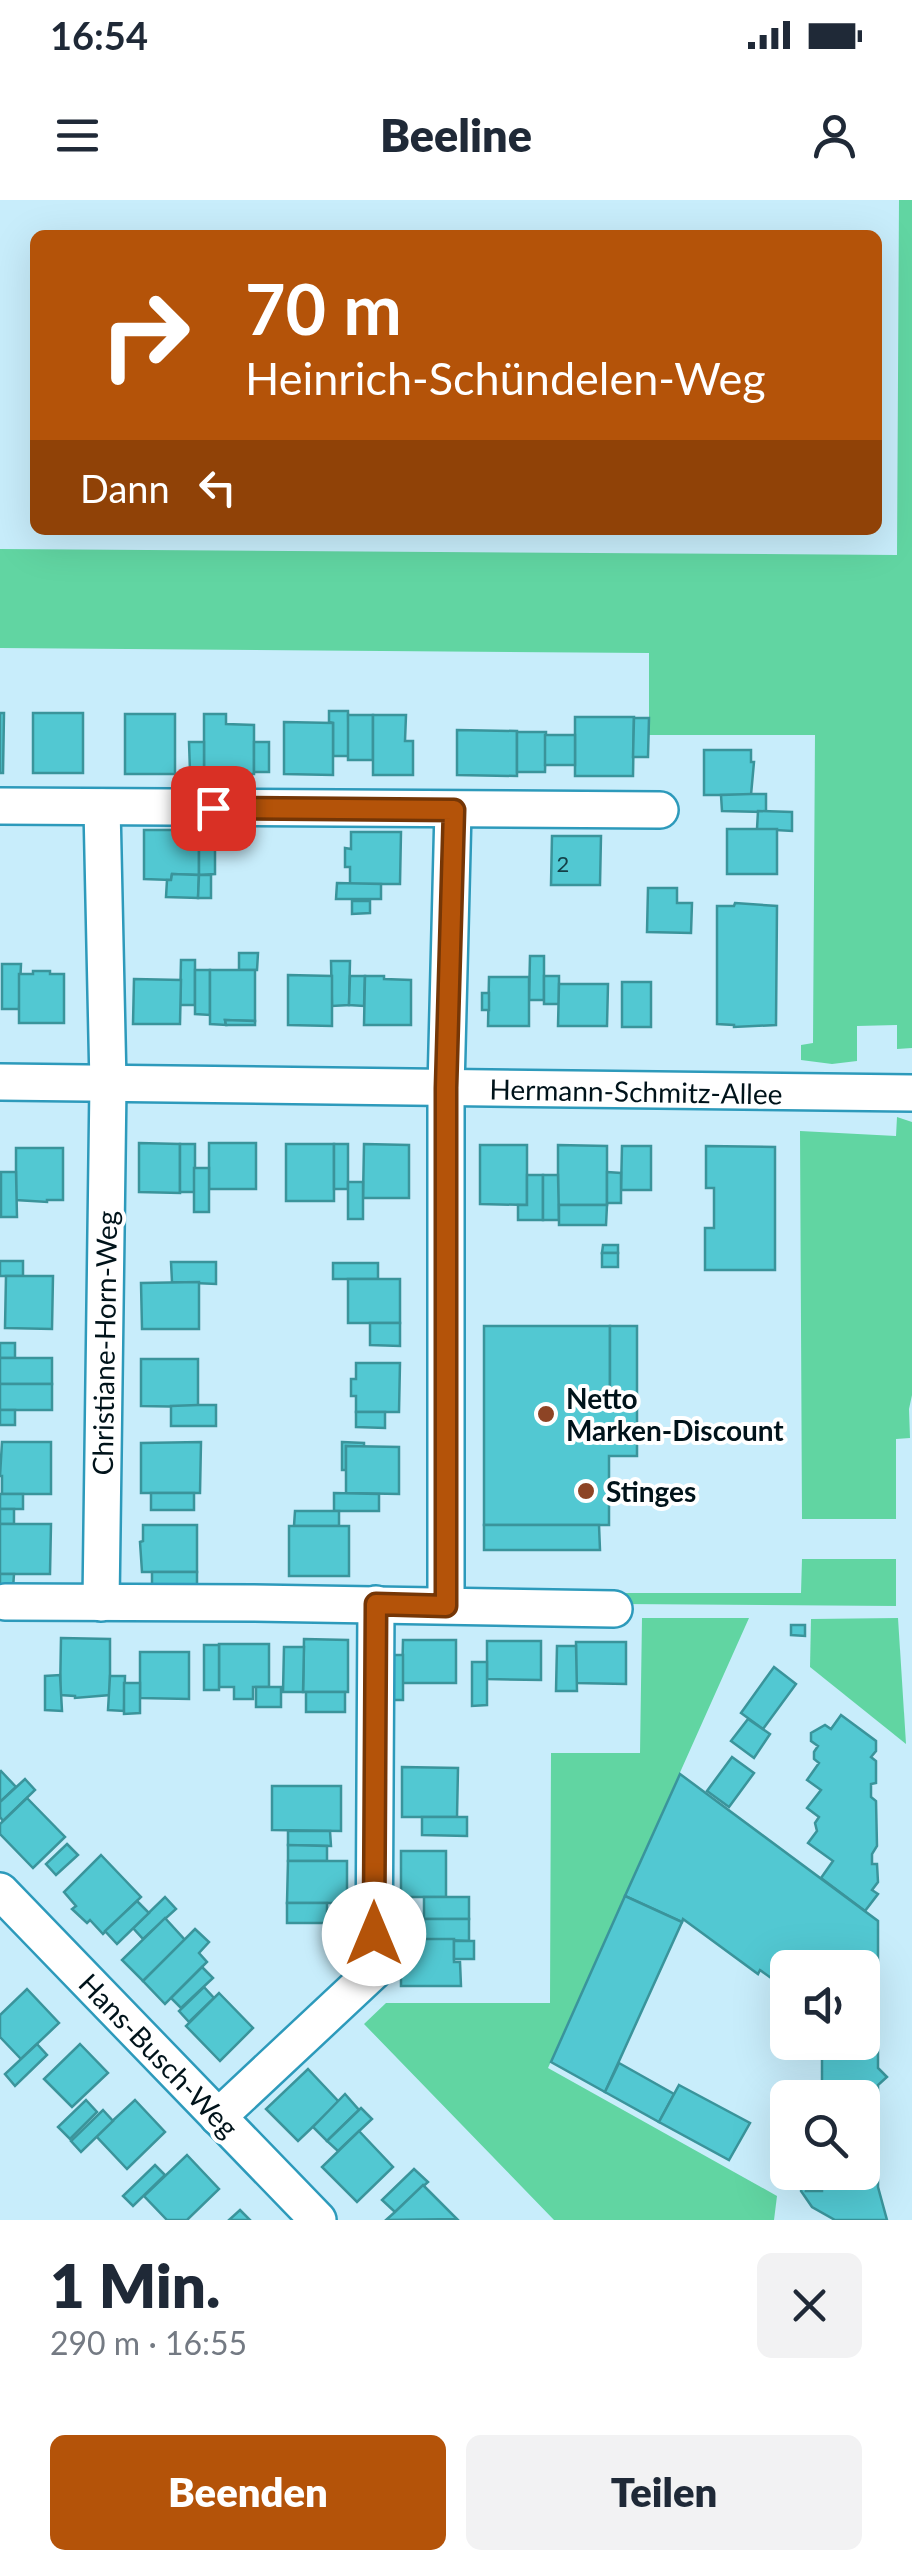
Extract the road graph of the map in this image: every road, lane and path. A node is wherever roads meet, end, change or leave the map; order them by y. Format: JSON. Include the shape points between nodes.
{"nodes":[{"id":1,"x":0,"y":806,"type":"edge"},
{"id":2,"x":102,"y":807,"type":"junction"},
{"id":3,"x":454,"y":810,"type":"junction"},
{"id":4,"x":660,"y":810,"type":"dead end"},
{"id":5,"x":0,"y":1082,"type":"edge"},
{"id":6,"x":108,"y":1084,"type":"junction"},
{"id":7,"x":446,"y":1088,"type":"junction"},
{"id":8,"x":912,"y":1092,"type":"edge"},
{"id":9,"x":5,"y":1602,"type":"dead end"},
{"id":10,"x":101,"y":1603,"type":"junction"},
{"id":11,"x":376,"y":1604,"type":"junction"},
{"id":12,"x":446,"y":1606,"type":"junction"},
{"id":13,"x":614,"y":1609,"type":"dead end"},
{"id":14,"x":0,"y":1891,"type":"edge"},
{"id":15,"x":218,"y":2117,"type":"junction"},
{"id":16,"x":318,"y":2220,"type":"edge"}],
"edges":[{"from":1,"to":2,"type":"street"},
{"from":2,"to":3,"type":"street"},
{"from":2,"to":6,"type":"street","name":"Christiane-Horn-Weg"},
{"from":3,"to":4,"type":"street"},
{"from":3,"to":7,"type":"street"},
{"from":5,"to":6,"type":"street","name":"Hermann-Schmitz-Allee"},
{"from":6,"to":7,"type":"street","name":"Hermann-Schmitz-Allee"},
{"from":6,"to":10,"type":"street","name":"Christiane-Horn-Weg"},
{"from":7,"to":8,"type":"street","name":"Hermann-Schmitz-Allee"},
{"from":7,"to":12,"type":"street"},
{"from":9,"to":10,"type":"street"},
{"from":10,"to":11,"type":"street"},
{"from":11,"to":12,"type":"street"},
{"from":11,"to":15,"type":"street","via":[[374,1971]]},
{"from":12,"to":13,"type":"street"},
{"from":14,"to":15,"type":"street","name":"Hans-Busch-Weg"},
{"from":15,"to":16,"type":"street","name":"Hans-Busch-Weg"}]}
